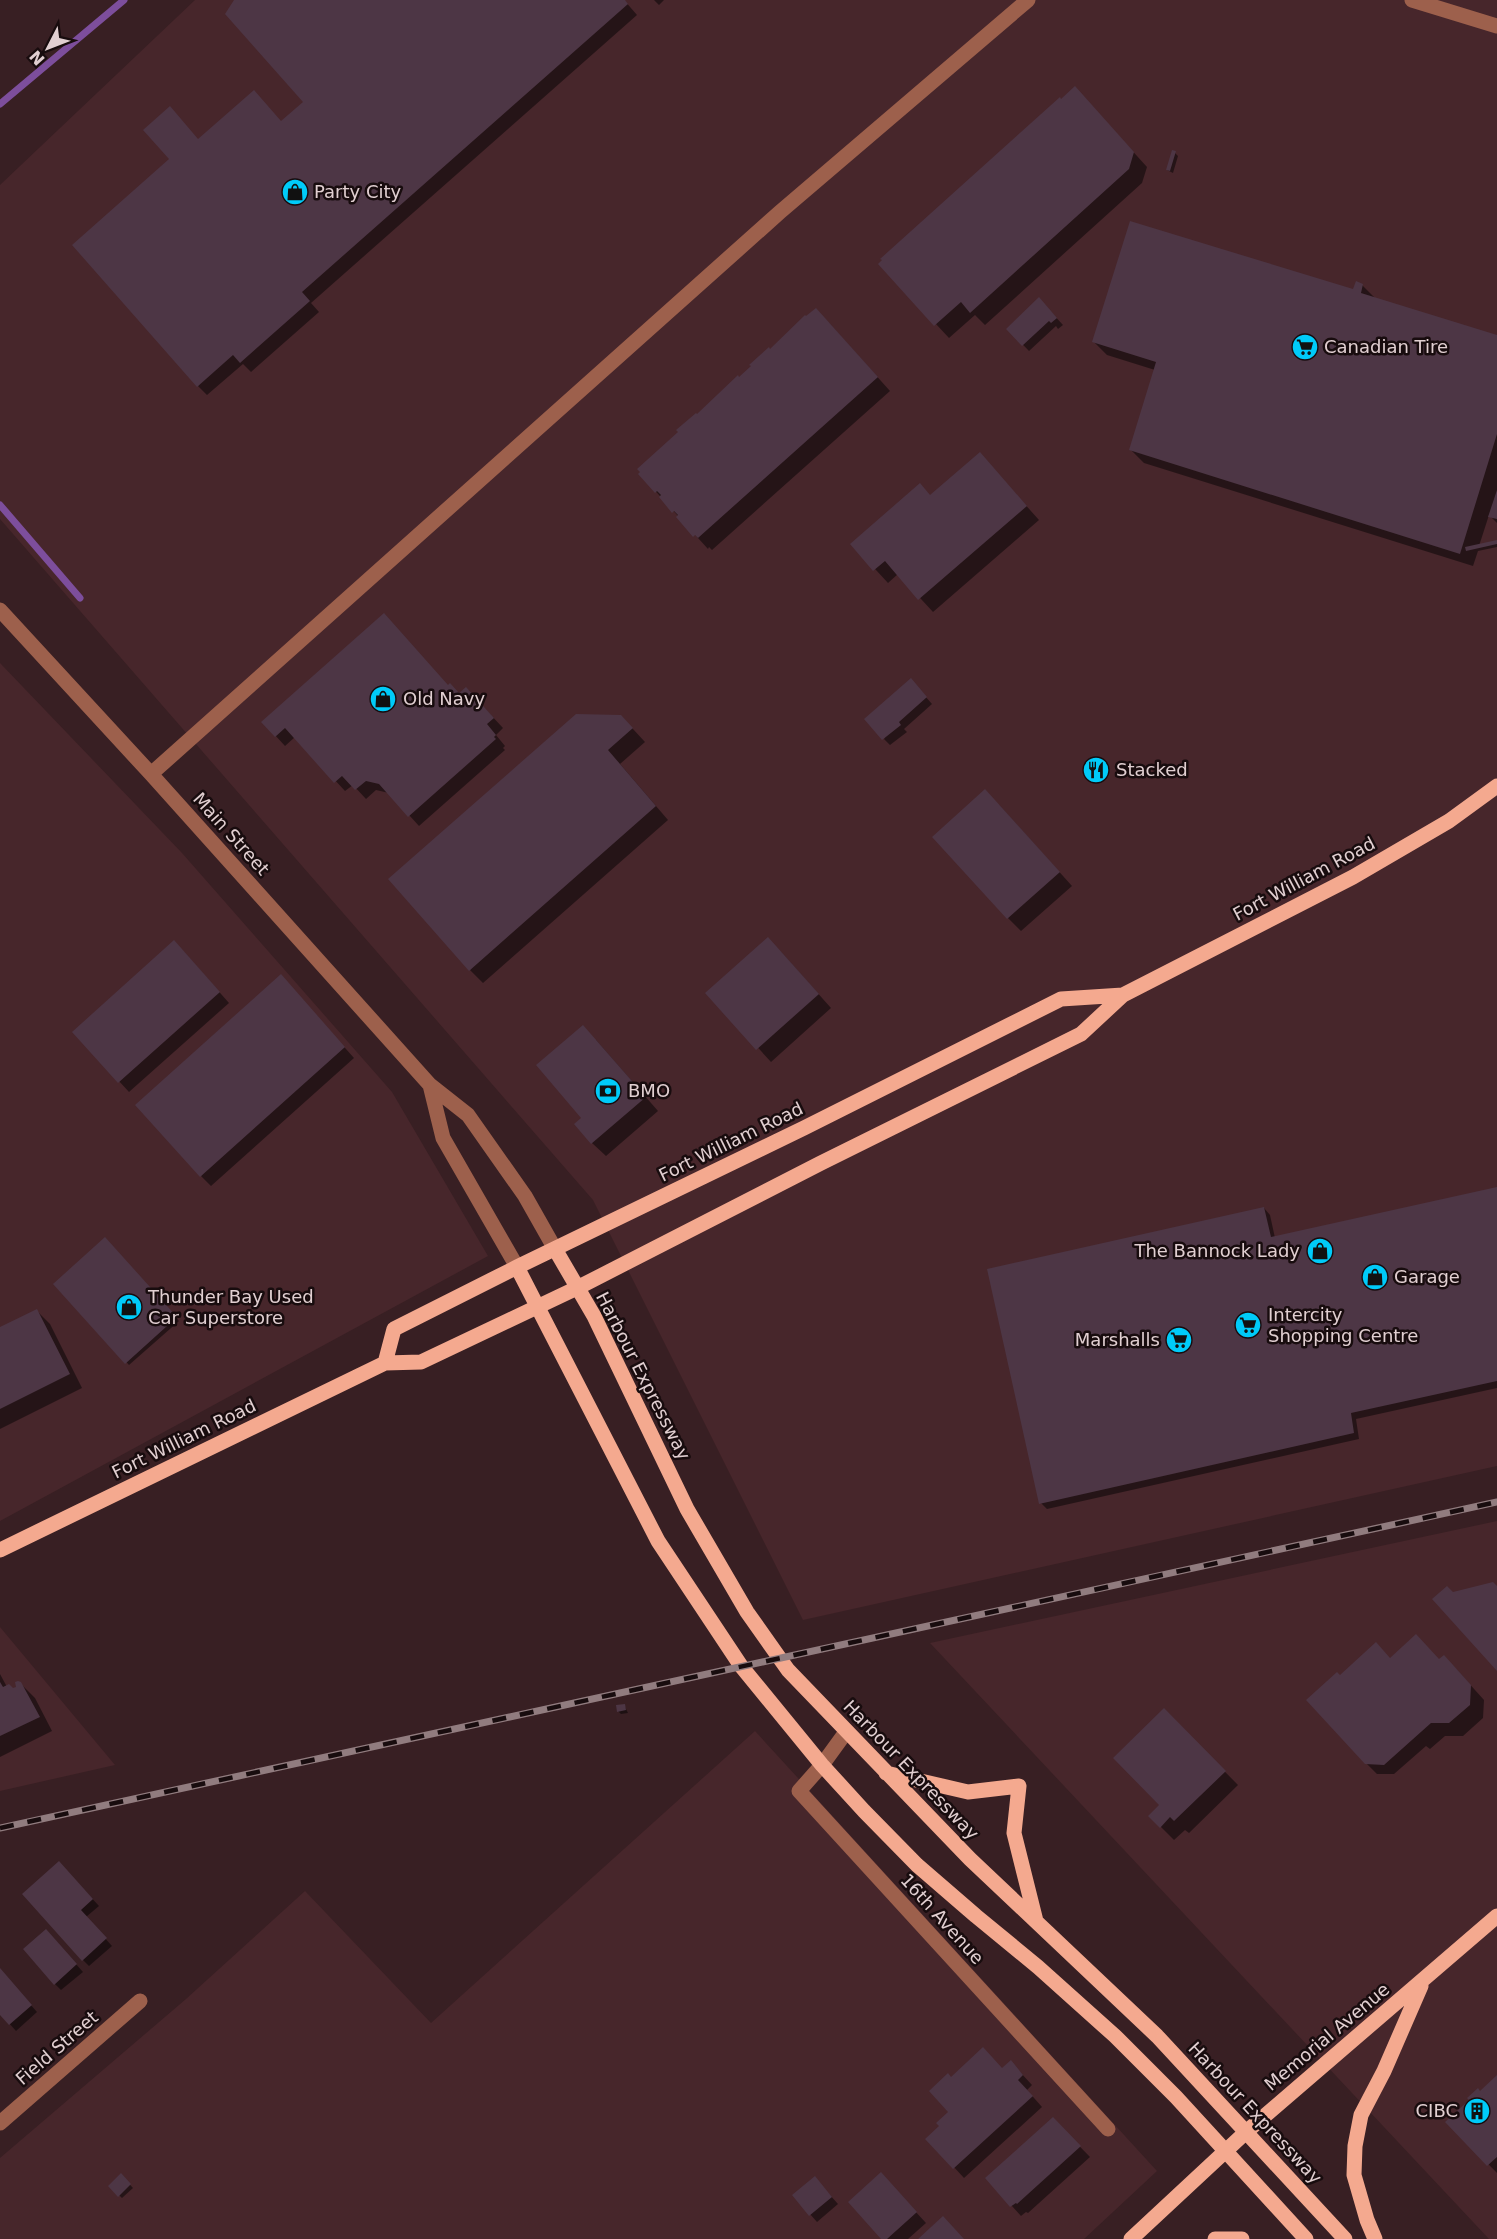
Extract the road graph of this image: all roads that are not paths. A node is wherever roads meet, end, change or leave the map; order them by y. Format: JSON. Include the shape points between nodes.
{"nodes":[{"id":1,"x":1028,"y":0,"type":"edge"},
{"id":2,"x":1412,"y":0,"type":"edge"},
{"id":3,"x":1497,"y":26,"type":"edge"},
{"id":4,"x":0,"y":610,"type":"edge"},
{"id":5,"x":151,"y":774,"type":"junction"},
{"id":6,"x":1497,"y":786,"type":"edge"},
{"id":7,"x":1123,"y":995,"type":"junction"},
{"id":8,"x":430,"y":1085,"type":"junction"},
{"id":9,"x":555,"y":1249,"type":"junction"},
{"id":10,"x":517,"y":1267,"type":"junction"},
{"id":11,"x":577,"y":1288,"type":"junction"},
{"id":12,"x":536,"y":1307,"type":"junction"},
{"id":13,"x":385,"y":1363,"type":"junction"},
{"id":14,"x":0,"y":1550,"type":"edge"},
{"id":15,"x":846,"y":1732,"type":"junction"},
{"id":16,"x":822,"y":1765,"type":"junction"},
{"id":17,"x":886,"y":1773,"type":"junction"},
{"id":18,"x":1497,"y":1916,"type":"edge"},
{"id":19,"x":1035,"y":1921,"type":"junction"},
{"id":20,"x":1424,"y":1980,"type":"junction"},
{"id":21,"x":140,"y":2001,"type":"dead end"},
{"id":22,"x":0,"y":2123,"type":"edge"},
{"id":23,"x":1108,"y":2128,"type":"dead end"},
{"id":24,"x":1246,"y":2132,"type":"junction"},
{"id":25,"x":1226,"y":2151,"type":"junction"},
{"id":26,"x":1131,"y":2239,"type":"edge"},
{"id":27,"x":1215,"y":2239,"type":"edge"},
{"id":28,"x":1242,"y":2239,"type":"edge"},
{"id":29,"x":1306,"y":2239,"type":"edge"},
{"id":30,"x":1345,"y":2239,"type":"edge"},
{"id":31,"x":1375,"y":2239,"type":"edge"}],
"edges":[{"from":1,"to":5,"type":"street","via":[[756,233]]},
{"from":2,"to":3,"type":"street"},
{"from":4,"to":5,"type":"street","name":"Main Street"},
{"from":5,"to":8,"type":"street","name":"Main Street"},
{"from":6,"to":7,"type":"main road","name":"Fort William Road","via":[[1449,821],[1353,876]]},
{"from":7,"to":9,"type":"main road","name":"Fort William Road","via":[[1061,999]]},
{"from":7,"to":11,"type":"main road","name":"Fort William Road","via":[[1081,1034]]},
{"from":8,"to":9,"type":"street","name":"Main Street","via":[[468,1115],[525,1196]]},
{"from":8,"to":10,"type":"street","name":"Main Street","via":[[443,1138]]},
{"from":9,"to":10,"type":"main road","name":"Fort William Road"},
{"from":9,"to":11,"type":"main road","name":"Harbour Expressway"},
{"from":10,"to":12,"type":"main road"},
{"from":10,"to":13,"type":"main road","name":"Fort William Road","via":[[394,1329]]},
{"from":11,"to":12,"type":"main road","name":"Fort William Road"},
{"from":11,"to":15,"type":"main road","name":"Harbour Expressway","via":[[687,1509],[747,1612],[788,1670]]},
{"from":12,"to":13,"type":"main road","name":"Fort William Road","via":[[422,1362]]},
{"from":12,"to":16,"type":"main road","via":[[658,1541],[741,1666]]},
{"from":13,"to":14,"type":"main road","name":"Fort William Road"},
{"from":15,"to":16,"type":"street","name":"16th Avenue"},
{"from":15,"to":17,"type":"main road","name":"Harbour Expressway"},
{"from":16,"to":23,"type":"street","name":"16th Avenue","via":[[799,1791]]},
{"from":16,"to":25,"type":"main road","via":[[917,1865],[1114,2036]]},
{"from":17,"to":19,"type":"main road","name":"Harbour Expressway"},
{"from":17,"to":19,"type":"main road","via":[[968,1792],[1019,1786],[1014,1833]]},
{"from":18,"to":20,"type":"main road","name":"Memorial Avenue"},
{"from":19,"to":24,"type":"main road","name":"Harbour Expressway","via":[[1157,2036]]},
{"from":20,"to":24,"type":"main road","name":"Memorial Avenue"},
{"from":20,"to":31,"type":"main road","via":[[1361,2115],[1355,2146],[1354,2175]]},
{"from":21,"to":22,"type":"street","name":"Field Street"},
{"from":24,"to":25,"type":"main road","name":"Memorial Avenue"},
{"from":24,"to":30,"type":"main road","name":"Harbour Expressway"},
{"from":25,"to":26,"type":"main road","name":"Memorial Avenue"},
{"from":25,"to":29,"type":"main road"},
{"from":27,"to":28,"type":"main road"}]}
